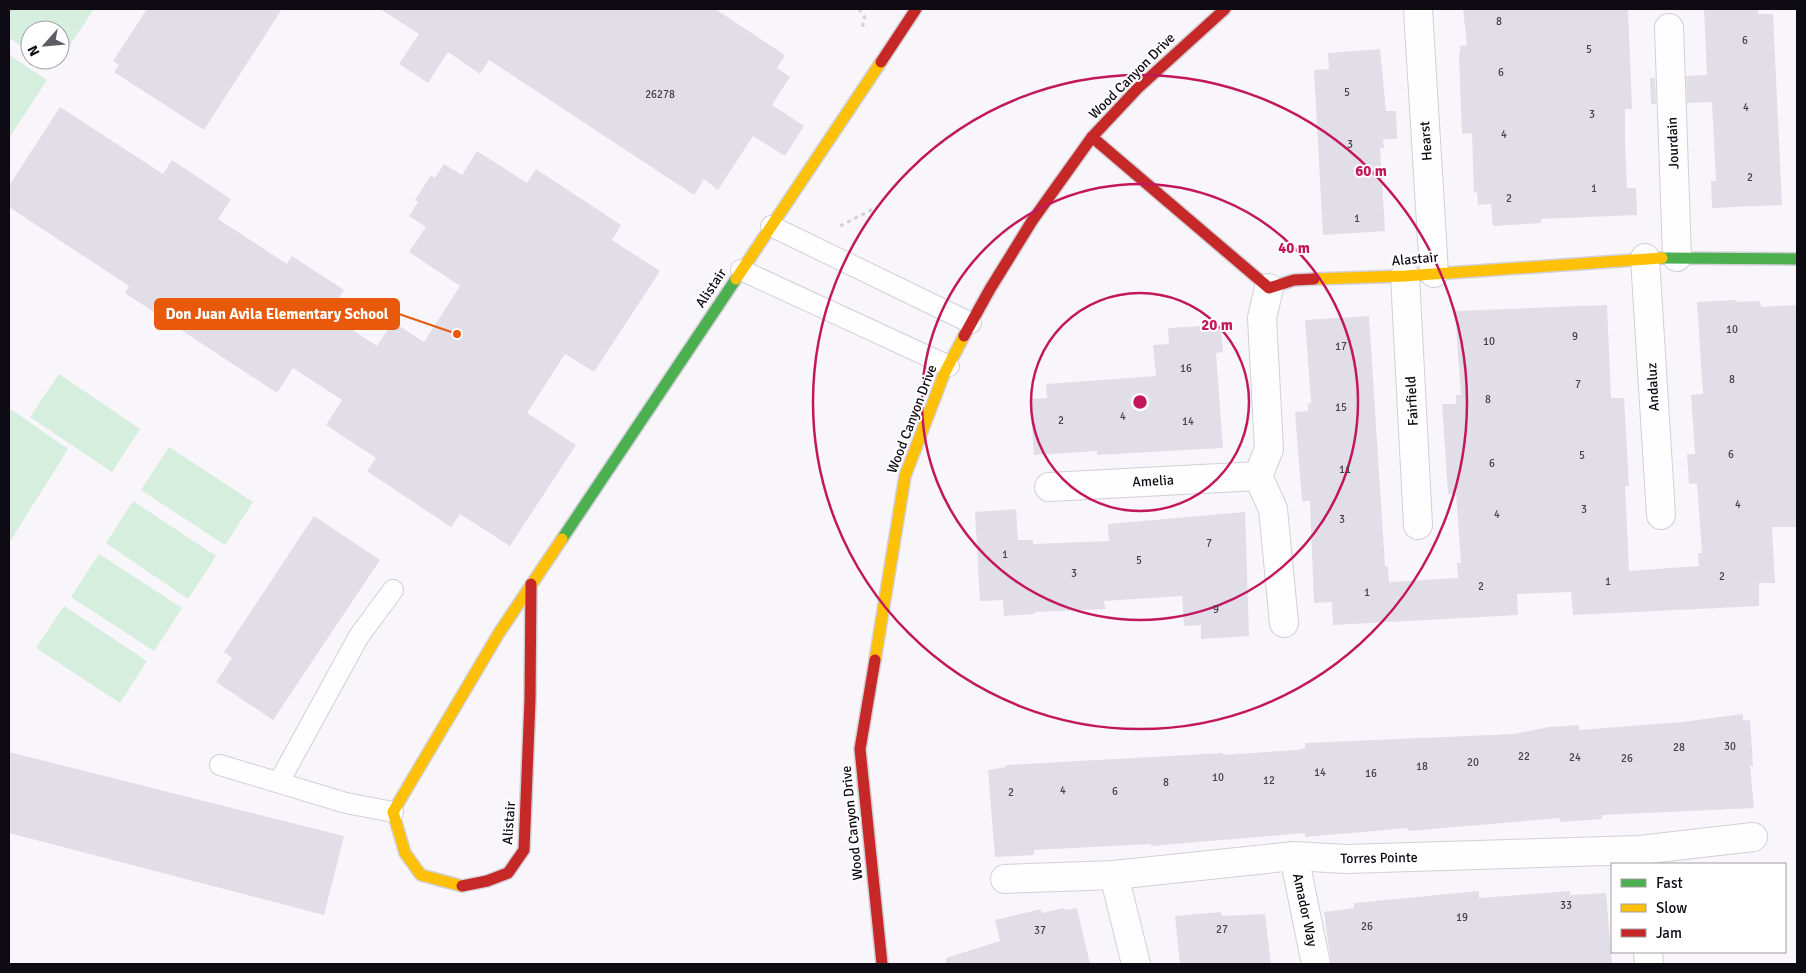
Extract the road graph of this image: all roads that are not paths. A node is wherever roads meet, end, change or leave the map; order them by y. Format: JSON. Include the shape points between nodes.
{"nodes":[{"id":1,"x":916,"y":9,"type":"edge"},
{"id":2,"x":1225,"y":9,"type":"edge"},
{"id":3,"x":1418,"y":9,"type":"edge"},
{"id":4,"x":1669,"y":28,"type":"dead end"},
{"id":5,"x":1092,"y":137,"type":"junction"},
{"id":6,"x":771,"y":226,"type":"junction"},
{"id":7,"x":1677,"y":257,"type":"junction"},
{"id":8,"x":1645,"y":258,"type":"junction"},
{"id":9,"x":1797,"y":259,"type":"edge"},
{"id":10,"x":741,"y":270,"type":"junction"},
{"id":11,"x":1434,"y":273,"type":"junction"},
{"id":12,"x":1405,"y":276,"type":"junction"},
{"id":13,"x":1269,"y":288,"type":"junction"},
{"id":14,"x":971,"y":323,"type":"junction"},
{"id":15,"x":949,"y":366,"type":"junction"},
{"id":16,"x":1258,"y":476,"type":"junction"},
{"id":17,"x":1049,"y":487,"type":"dead end"},
{"id":18,"x":1661,"y":515,"type":"dead end"},
{"id":19,"x":1418,"y":525,"type":"dead end"},
{"id":20,"x":532,"y":584,"type":"junction"},
{"id":21,"x":393,"y":590,"type":"dead end"},
{"id":22,"x":1284,"y":623,"type":"dead end"},
{"id":23,"x":220,"y":765,"type":"dead end"},
{"id":24,"x":279,"y":782,"type":"junction"},
{"id":25,"x":393,"y":812,"type":"junction"},
{"id":26,"x":1752,"y":837,"type":"dead end"},
{"id":27,"x":1294,"y":856,"type":"junction"},
{"id":28,"x":1640,"y":857,"type":"edge"},
{"id":29,"x":1114,"y":874,"type":"junction"},
{"id":30,"x":1005,"y":879,"type":"dead end"},
{"id":31,"x":882,"y":964,"type":"edge"},
{"id":32,"x":1136,"y":964,"type":"edge"},
{"id":33,"x":1316,"y":964,"type":"edge"}],
"edges":[{"from":1,"to":6,"type":"street","name":"Alistair"},
{"from":2,"to":5,"type":"street","name":"Wood Canyon Drive","via":[[1138,88]]},
{"from":3,"to":11,"type":"street","name":"Hearst"},
{"from":4,"to":7,"type":"street","name":"Jourdain"},
{"from":5,"to":13,"type":"street"},
{"from":5,"to":14,"type":"street","name":"Wood Canyon Drive","via":[[1032,222]]},
{"from":6,"to":10,"type":"street","name":"Alistair"},
{"from":6,"to":14,"type":"lane"},
{"from":7,"to":8,"type":"street","name":"Alastair"},
{"from":7,"to":9,"type":"street","name":"Alastair"},
{"from":8,"to":11,"type":"street","name":"Alastair"},
{"from":8,"to":18,"type":"street","name":"Andaluz"},
{"from":10,"to":15,"type":"lane"},
{"from":10,"to":20,"type":"street","name":"Alistair"},
{"from":11,"to":12,"type":"street","name":"Alastair"},
{"from":12,"to":13,"type":"street","name":"Alastair","via":[[1294,280]]},
{"from":12,"to":19,"type":"street","name":"Fairfield"},
{"from":13,"to":16,"type":"street","via":[[1262,318],[1269,449]]},
{"from":14,"to":15,"type":"street","name":"Wood Canyon Drive"},
{"from":15,"to":31,"type":"street","name":"Wood Canyon Drive","via":[[905,476],[860,748]]},
{"from":16,"to":17,"type":"street","name":"Amelia"},
{"from":16,"to":22,"type":"street","via":[[1273,509]]},
{"from":20,"to":25,"type":"street","name":"Alistair","via":[[499,633]]},
{"from":20,"to":25,"type":"street","name":"Alistair","via":[[524,850],[508,873],[487,881],[461,886],[421,875],[405,853]]},
{"from":21,"to":24,"type":"lane","via":[[359,636]]},
{"from":23,"to":24,"type":"lane"},
{"from":24,"to":25,"type":"lane"},
{"from":26,"to":28,"type":"street","name":"Torres Pointe"},
{"from":27,"to":28,"type":"street","name":"Torres Pointe","via":[[1346,859]]},
{"from":27,"to":29,"type":"street","name":"Torres Pointe"},
{"from":27,"to":33,"type":"street","name":"Amador Way"},
{"from":29,"to":30,"type":"street","name":"Torres Pointe"},
{"from":29,"to":32,"type":"street"}]}
